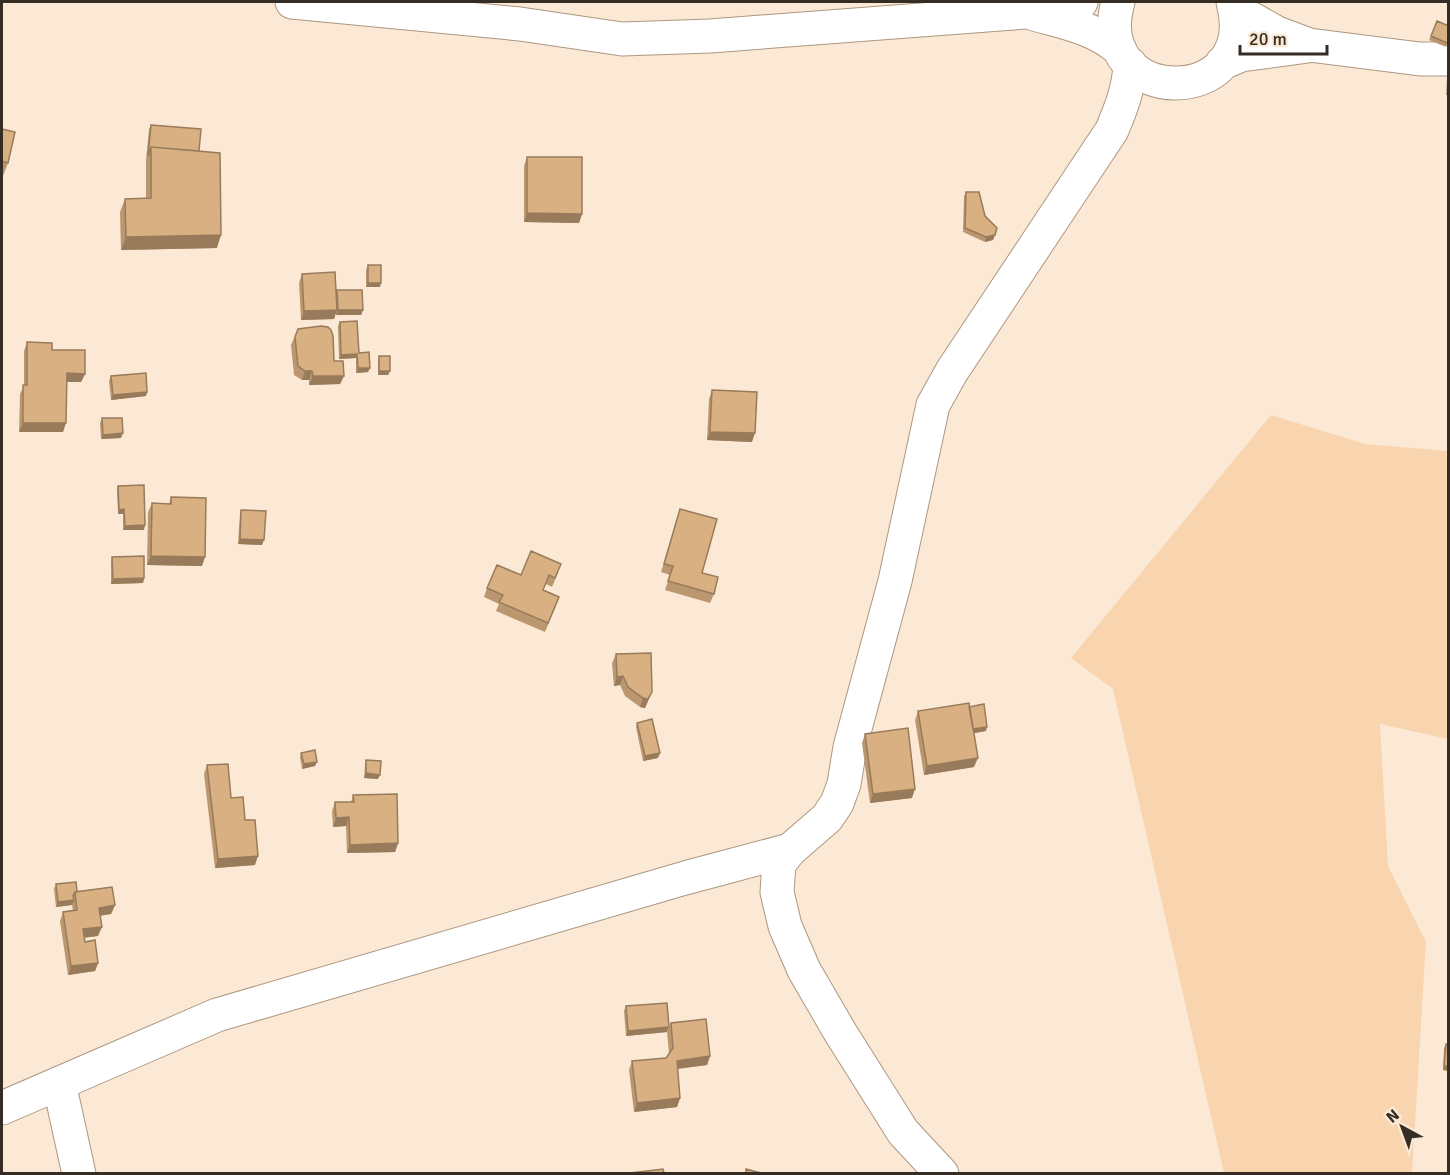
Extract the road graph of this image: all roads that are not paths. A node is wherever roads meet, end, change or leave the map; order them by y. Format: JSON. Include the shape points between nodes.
{"nodes":[{"id":1,"x":292,"y":2,"type":"edge"},
{"id":2,"x":1081,"y":2,"type":"edge"},
{"id":3,"x":1118,"y":2,"type":"edge"},
{"id":4,"x":1234,"y":2,"type":"edge"},
{"id":5,"x":1026,"y":12,"type":"junction"},
{"id":6,"x":1310,"y":45,"type":"junction"},
{"id":7,"x":1125,"y":57,"type":"junction"},
{"id":8,"x":1449,"y":60,"type":"edge"},
{"id":9,"x":1222,"y":63,"type":"junction"},
{"id":10,"x":1176,"y":84,"type":"junction"},
{"id":11,"x":1112,"y":130,"type":"junction"},
{"id":12,"x":790,"y":850,"type":"junction"},
{"id":13,"x":59,"y":1083,"type":"junction"},
{"id":14,"x":2,"y":1108,"type":"edge"},
{"id":15,"x":79,"y":1173,"type":"edge"},
{"id":16,"x":942,"y":1173,"type":"edge"}],
"edges":[{"from":1,"to":5,"type":"street","via":[[520,24],[622,39]]},
{"from":2,"to":5,"type":"street"},
{"from":3,"to":7,"type":"street","via":[[1115,34]]},
{"from":4,"to":6,"type":"street","via":[[1247,16],[1277,33]]},
{"from":4,"to":9,"type":"street","via":[[1236,33]]},
{"from":5,"to":7,"type":"street","via":[[1106,38]]},
{"from":6,"to":8,"type":"street"},
{"from":6,"to":9,"type":"street","via":[[1241,56]]},
{"from":7,"to":10,"type":"street","via":[[1143,75]]},
{"from":7,"to":11,"type":"street","via":[[1129,83]]},
{"from":9,"to":10,"type":"street","via":[[1209,75]]},
{"from":10,"to":11,"type":"street","via":[[1129,114]]},
{"from":11,"to":12,"type":"street","via":[[952,370],[933,405],[895,581],[850,747],[844,784],[827,818]]},
{"from":12,"to":13,"type":"street","via":[[217,1015]]},
{"from":12,"to":16,"type":"street","via":[[779,864],[777,892],[785,927],[804,970],[903,1132]]},
{"from":13,"to":14,"type":"street"},
{"from":13,"to":15,"type":"street"}]}
